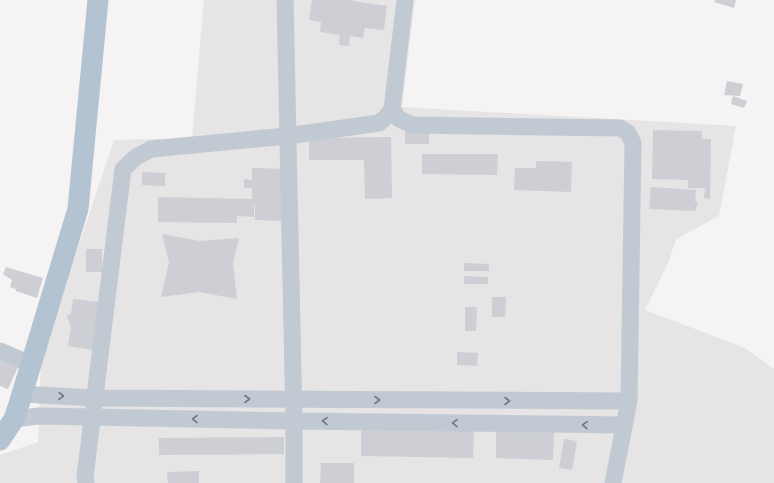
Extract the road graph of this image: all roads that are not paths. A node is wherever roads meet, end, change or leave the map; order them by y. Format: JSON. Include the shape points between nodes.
{"nodes":[{"id":1,"x":98,"y":0,"type":"edge"},
{"id":2,"x":285,"y":0,"type":"edge"},
{"id":3,"x":405,"y":0,"type":"edge"},
{"id":4,"x":392,"y":109,"type":"junction"},
{"id":5,"x":287,"y":136,"type":"junction"},
{"id":6,"x":0,"y":352,"type":"edge"},
{"id":7,"x":31,"y":364,"type":"junction"},
{"id":8,"x":22,"y":394,"type":"junction"},
{"id":9,"x":94,"y":398,"type":"junction"},
{"id":10,"x":292,"y":399,"type":"junction"},
{"id":11,"x":482,"y":401,"type":"junction"},
{"id":12,"x":628,"y":401,"type":"junction"},
{"id":13,"x":92,"y":417,"type":"junction"},
{"id":14,"x":14,"y":419,"type":"junction"},
{"id":15,"x":294,"y":421,"type":"junction"},
{"id":16,"x":483,"y":423,"type":"junction"},
{"id":17,"x":624,"y":425,"type":"junction"},
{"id":18,"x":0,"y":440,"type":"edge"},
{"id":19,"x":86,"y":483,"type":"edge"},
{"id":20,"x":294,"y":483,"type":"edge"},
{"id":21,"x":613,"y":483,"type":"edge"}],
"edges":[{"from":1,"to":7,"type":"main road","via":[[78,209]]},
{"from":2,"to":5,"type":"street"},
{"from":3,"to":4,"type":"street"},
{"from":4,"to":5,"type":"street","via":[[379,123]]},
{"from":4,"to":12,"type":"street","via":[[399,119],[413,125],[620,128],[628,133],[633,143]]},
{"from":5,"to":9,"type":"street","via":[[151,148],[123,169]]},
{"from":5,"to":10,"type":"street"},
{"from":6,"to":7,"type":"street"},
{"from":7,"to":8,"type":"main road"},
{"from":8,"to":9,"type":"street","one_way":true},
{"from":8,"to":14,"type":"main road"},
{"from":9,"to":10,"type":"street","one_way":true},
{"from":9,"to":13,"type":"street"},
{"from":10,"to":11,"type":"street","one_way":true},
{"from":10,"to":15,"type":"street"},
{"from":11,"to":12,"type":"street","one_way":true},
{"from":11,"to":16,"type":"street"},
{"from":12,"to":17,"type":"street"},
{"from":13,"to":14,"type":"street","via":[[39,416]]},
{"from":15,"to":13,"type":"street","one_way":true},
{"from":13,"to":19,"type":"street"},
{"from":14,"to":18,"type":"main road"},
{"from":16,"to":15,"type":"street","one_way":true},
{"from":15,"to":20,"type":"street"},
{"from":17,"to":16,"type":"street","one_way":true},
{"from":17,"to":21,"type":"street"}]}
